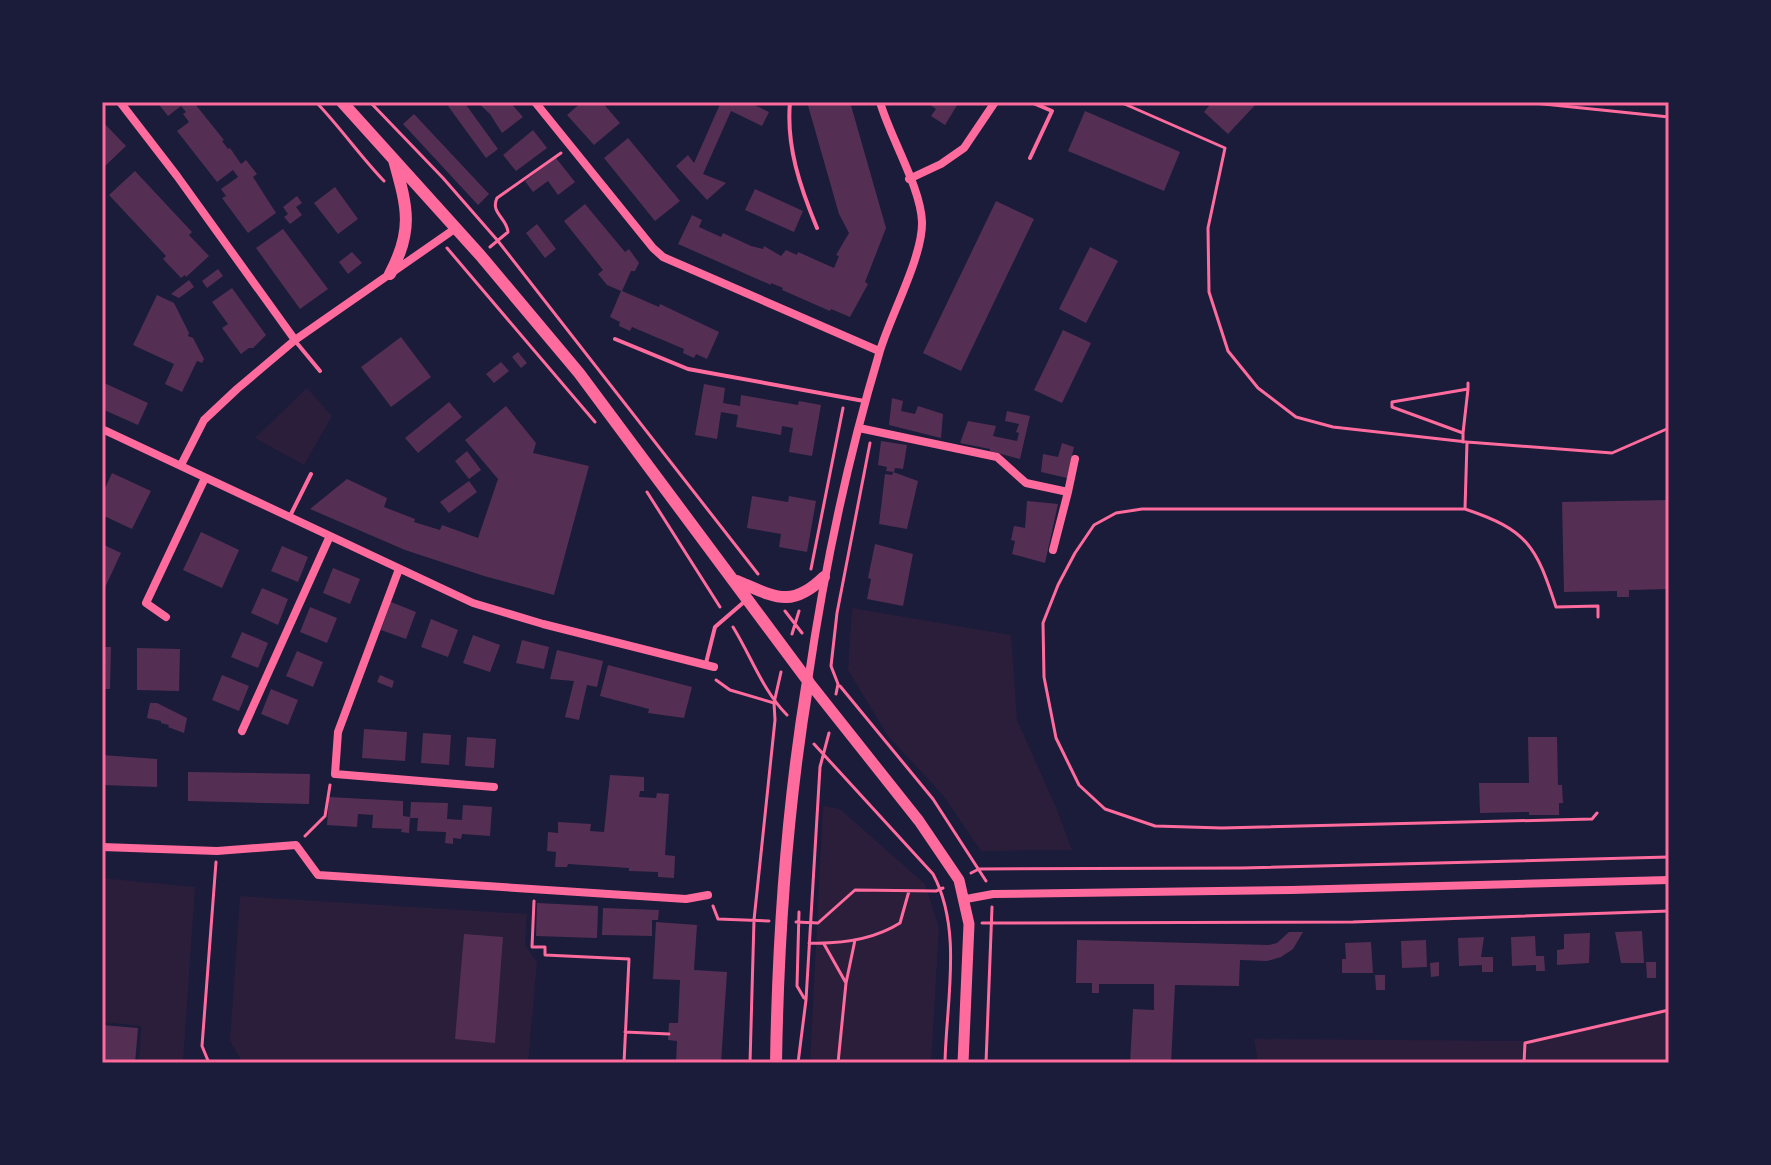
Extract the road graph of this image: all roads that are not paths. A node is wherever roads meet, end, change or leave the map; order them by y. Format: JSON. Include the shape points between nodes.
{"nodes":[{"id":1,"x":120,"y":102,"type":"edge"},
{"id":2,"x":342,"y":102,"type":"edge"},
{"id":3,"x":535,"y":102,"type":"edge"},
{"id":4,"x":790,"y":102,"type":"edge"},
{"id":5,"x":880,"y":102,"type":"edge"},
{"id":6,"x":995,"y":102,"type":"edge"},
{"id":7,"x":1031,"y":102,"type":"edge"},
{"id":8,"x":393,"y":157,"type":"junction"},
{"id":9,"x":1030,"y":158,"type":"dead end"},
{"id":10,"x":909,"y":179,"type":"junction"},
{"id":11,"x":456,"y":228,"type":"junction"},
{"id":12,"x":817,"y":228,"type":"dead end"},
{"id":13,"x":390,"y":274,"type":"junction"},
{"id":14,"x":615,"y":339,"type":"dead end"},
{"id":15,"x":295,"y":340,"type":"junction"},
{"id":16,"x":879,"y":351,"type":"junction"},
{"id":17,"x":320,"y":371,"type":"dead end"},
{"id":18,"x":866,"y":401,"type":"junction"},
{"id":19,"x":859,"y":428,"type":"junction"},
{"id":20,"x":102,"y":429,"type":"edge"},
{"id":21,"x":1075,"y":459,"type":"dead end"},
{"id":22,"x":181,"y":465,"type":"junction"},
{"id":23,"x":311,"y":474,"type":"dead end"},
{"id":24,"x":205,"y":478,"type":"junction"},
{"id":25,"x":1068,"y":492,"type":"junction"},
{"id":26,"x":289,"y":518,"type":"junction"},
{"id":27,"x":329,"y":538,"type":"junction"},
{"id":28,"x":1053,"y":550,"type":"dead end"},
{"id":29,"x":399,"y":569,"type":"junction"},
{"id":30,"x":824,"y":577,"type":"junction"},
{"id":31,"x":735,"y":580,"type":"junction"},
{"id":32,"x":748,"y":599,"type":"junction"},
{"id":33,"x":166,"y":617,"type":"dead end"},
{"id":34,"x":710,"y":666,"type":"joint"},
{"id":35,"x":808,"y":681,"type":"junction"},
{"id":36,"x":242,"y":731,"type":"dead end"},
{"id":37,"x":494,"y":787,"type":"dead end"},
{"id":38,"x":102,"y":847,"type":"edge"},
{"id":39,"x":1669,"y":880,"type":"edge"},
{"id":40,"x":708,"y":895,"type":"road end"},
{"id":41,"x":966,"y":899,"type":"junction"},
{"id":42,"x":776,"y":1063,"type":"edge"},
{"id":43,"x":963,"y":1063,"type":"edge"}],
"edges":[{"from":1,"to":15,"type":"street"},
{"from":2,"to":8,"type":"main road"},
{"from":3,"to":16,"type":"street","via":[[653,248],[673,263]]},
{"from":4,"to":12,"type":"lane","via":[[792,154]]},
{"from":5,"to":10,"type":"street"},
{"from":6,"to":10,"type":"street","via":[[964,148]]},
{"from":7,"to":9,"type":"lane","via":[[1052,111]]},
{"from":8,"to":11,"type":"main road"},
{"from":8,"to":13,"type":"main road","via":[[407,206],[407,229]]},
{"from":10,"to":16,"type":"street","via":[[922,232]]},
{"from":11,"to":13,"type":"street"},
{"from":11,"to":31,"type":"main road","via":[[579,373]]},
{"from":13,"to":15,"type":"street"},
{"from":14,"to":18,"type":"lane","via":[[697,372]]},
{"from":15,"to":17,"type":"lane"},
{"from":15,"to":22,"type":"street","via":[[204,420]]},
{"from":16,"to":18,"type":"street"},
{"from":18,"to":19,"type":"street"},
{"from":19,"to":25,"type":"street","via":[[997,457],[1026,483]]},
{"from":19,"to":30,"type":"street"},
{"from":20,"to":22,"type":"street"},
{"from":21,"to":25,"type":"street"},
{"from":22,"to":24,"type":"street"},
{"from":23,"to":26,"type":"lane"},
{"from":24,"to":26,"type":"street"},
{"from":24,"to":33,"type":"street","via":[[146,603]]},
{"from":25,"to":28,"type":"street"},
{"from":26,"to":27,"type":"street"},
{"from":27,"to":29,"type":"street"},
{"from":27,"to":36,"type":"street"},
{"from":29,"to":34,"type":"street","via":[[473,603]]},
{"from":29,"to":37,"type":"street","via":[[338,732],[335,774]]},
{"from":30,"to":31,"type":"main road","via":[[795,598],[774,597]]},
{"from":30,"to":35,"type":"street"},
{"from":31,"to":32,"type":"main road"},
{"from":32,"to":34,"type":"lane","via":[[715,627]]},
{"from":32,"to":35,"type":"main road"},
{"from":35,"to":41,"type":"street","via":[[919,821]]},
{"from":35,"to":42,"type":"main road","via":[[790,804]]},
{"from":38,"to":40,"type":"street","via":[[217,851],[296,845],[318,875],[686,899]]},
{"from":39,"to":41,"type":"street","via":[[993,894]]},
{"from":41,"to":43,"type":"street"}]}
